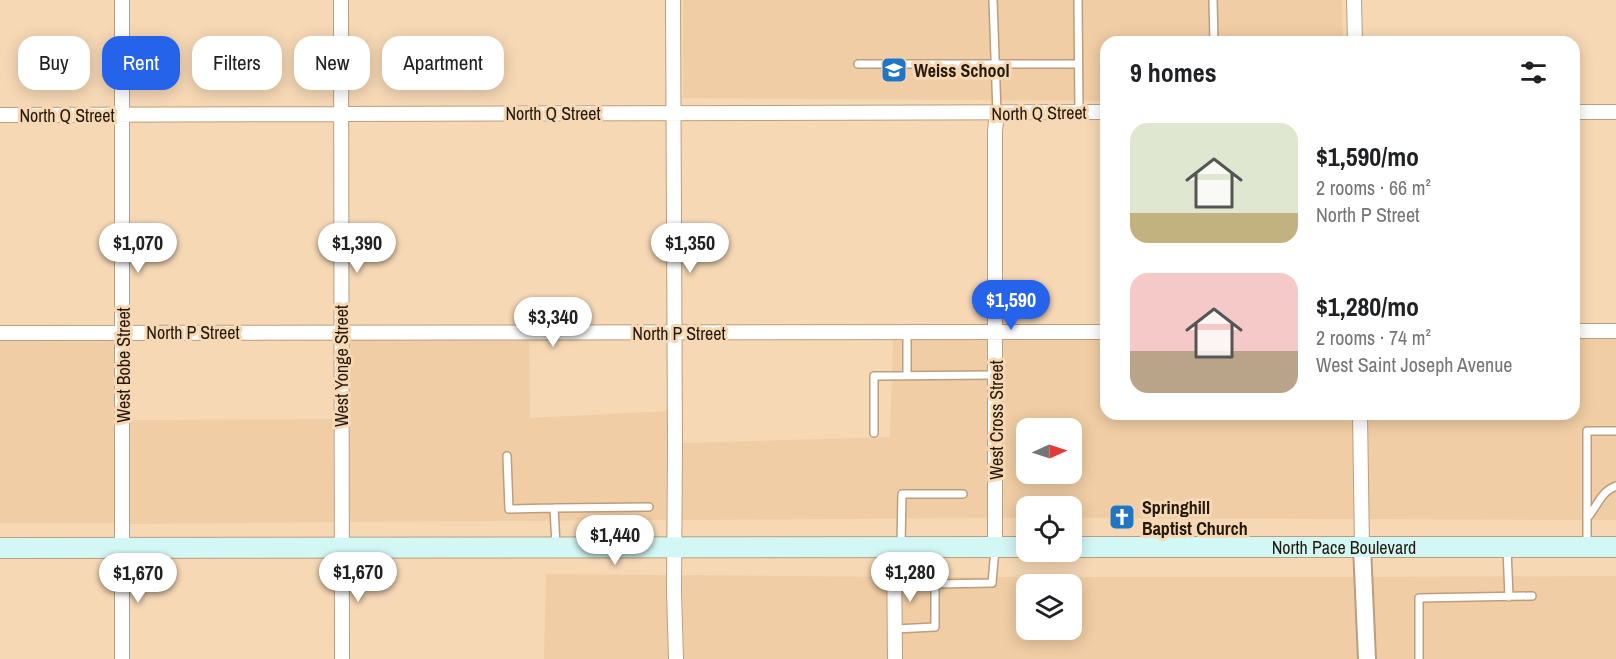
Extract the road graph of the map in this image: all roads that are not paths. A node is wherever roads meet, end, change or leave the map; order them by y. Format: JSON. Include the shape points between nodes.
{"nodes":[{"id":1,"x":122,"y":0,"type":"edge"},
{"id":2,"x":341,"y":0,"type":"edge"},
{"id":3,"x":673,"y":0,"type":"edge"},
{"id":4,"x":993,"y":0,"type":"edge"},
{"id":5,"x":1078,"y":0,"type":"edge"},
{"id":6,"x":1213,"y":0,"type":"edge"},
{"id":7,"x":1354,"y":0,"type":"edge"},
{"id":8,"x":1214,"y":36,"type":"edge"},
{"id":9,"x":1355,"y":36,"type":"edge"},
{"id":10,"x":858,"y":64,"type":"dead end"},
{"id":11,"x":995,"y":64,"type":"junction"},
{"id":12,"x":1077,"y":64,"type":"junction"},
{"id":13,"x":1079,"y":112,"type":"junction"},
{"id":14,"x":1100,"y":112,"type":"edge"},
{"id":15,"x":1580,"y":112,"type":"edge"},
{"id":16,"x":1616,"y":112,"type":"edge"},
{"id":17,"x":341,"y":113,"type":"junction"},
{"id":18,"x":997,"y":113,"type":"junction"},
{"id":19,"x":673,"y":114,"type":"junction"},
{"id":20,"x":0,"y":115,"type":"edge"},
{"id":21,"x":123,"y":115,"type":"junction"},
{"id":22,"x":1580,"y":331,"type":"edge"},
{"id":23,"x":1616,"y":331,"type":"edge"},
{"id":24,"x":123,"y":332,"type":"junction"},
{"id":25,"x":341,"y":332,"type":"junction"},
{"id":26,"x":995,"y":332,"type":"junction"},
{"id":27,"x":1100,"y":332,"type":"edge"},
{"id":28,"x":0,"y":333,"type":"edge"},
{"id":29,"x":674,"y":333,"type":"junction"},
{"id":30,"x":907,"y":333,"type":"junction"},
{"id":31,"x":908,"y":375,"type":"junction"},
{"id":32,"x":996,"y":375,"type":"junction"},
{"id":33,"x":1360,"y":420,"type":"edge"},
{"id":34,"x":1616,"y":431,"type":"edge"},
{"id":35,"x":874,"y":433,"type":"dead end"},
{"id":36,"x":507,"y":456,"type":"dead end"},
{"id":37,"x":1616,"y":486,"type":"edge"},
{"id":38,"x":963,"y":494,"type":"dead end"},
{"id":39,"x":649,"y":507,"type":"dead end"},
{"id":40,"x":554,"y":508,"type":"junction"},
{"id":41,"x":1587,"y":518,"type":"junction"},
{"id":42,"x":556,"y":547,"type":"junction"},
{"id":43,"x":674,"y":547,"type":"junction"},
{"id":44,"x":898,"y":547,"type":"junction"},
{"id":45,"x":995,"y":547,"type":"junction"},
{"id":46,"x":1016,"y":547,"type":"edge"},
{"id":47,"x":1082,"y":547,"type":"edge"},
{"id":48,"x":1362,"y":547,"type":"junction"},
{"id":49,"x":1507,"y":547,"type":"junction"},
{"id":50,"x":1587,"y":547,"type":"junction"},
{"id":51,"x":1616,"y":547,"type":"edge"},
{"id":52,"x":0,"y":548,"type":"edge"},
{"id":53,"x":123,"y":548,"type":"junction"},
{"id":54,"x":342,"y":548,"type":"junction"},
{"id":55,"x":1532,"y":596,"type":"dead end"},
{"id":56,"x":1509,"y":597,"type":"junction"},
{"id":57,"x":895,"y":629,"type":"junction"},
{"id":58,"x":122,"y":659,"type":"edge"},
{"id":59,"x":342,"y":659,"type":"edge"},
{"id":60,"x":676,"y":659,"type":"edge"},
{"id":61,"x":895,"y":659,"type":"edge"},
{"id":62,"x":1367,"y":659,"type":"edge"},
{"id":63,"x":1419,"y":659,"type":"edge"}],
"edges":[{"from":1,"to":21,"type":"street","name":"West Bobe Street"},
{"from":2,"to":17,"type":"street","name":"West Yonge Street"},
{"from":3,"to":19,"type":"street"},
{"from":4,"to":11,"type":"lane"},
{"from":5,"to":12,"type":"lane"},
{"from":6,"to":8,"type":"lane"},
{"from":7,"to":9,"type":"street"},
{"from":10,"to":11,"type":"lane"},
{"from":11,"to":12,"type":"lane"},
{"from":11,"to":18,"type":"lane"},
{"from":12,"to":13,"type":"lane"},
{"from":13,"to":14,"type":"street","name":"North Q Street"},
{"from":13,"to":18,"type":"street","name":"North Q Street"},
{"from":15,"to":16,"type":"street"},
{"from":17,"to":19,"type":"street","name":"North Q Street"},
{"from":17,"to":21,"type":"street","name":"North Q Street"},
{"from":17,"to":25,"type":"street","name":"West Yonge Street"},
{"from":18,"to":19,"type":"street","name":"North Q Street"},
{"from":18,"to":26,"type":"street","name":"West Cross Street"},
{"from":19,"to":29,"type":"street"},
{"from":20,"to":21,"type":"street","name":"North Q Street"},
{"from":21,"to":24,"type":"street","name":"West Bobe Street"},
{"from":22,"to":23,"type":"street"},
{"from":24,"to":25,"type":"street","name":"North P Street"},
{"from":24,"to":28,"type":"street","name":"North P Street"},
{"from":24,"to":53,"type":"street","name":"West Bobe Street"},
{"from":25,"to":29,"type":"street","name":"North P Street"},
{"from":25,"to":54,"type":"street","name":"West Yonge Street"},
{"from":26,"to":27,"type":"street","name":"North P Street"},
{"from":26,"to":30,"type":"street","name":"North P Street"},
{"from":26,"to":32,"type":"street","name":"West Cross Street"},
{"from":29,"to":30,"type":"street","name":"North P Street"},
{"from":29,"to":43,"type":"street"},
{"from":30,"to":31,"type":"lane"},
{"from":31,"to":32,"type":"lane"},
{"from":31,"to":35,"type":"lane","via":[[874,376]]},
{"from":32,"to":45,"type":"street","name":"West Cross Street"},
{"from":33,"to":48,"type":"street"},
{"from":34,"to":41,"type":"lane","via":[[1587,431]]},
{"from":36,"to":40,"type":"lane","via":[[509,508]]},
{"from":37,"to":41,"type":"lane","via":[[1600,496]]},
{"from":38,"to":44,"type":"lane","via":[[902,494]]},
{"from":39,"to":40,"type":"lane"},
{"from":40,"to":42,"type":"lane"},
{"from":41,"to":50,"type":"lane"},
{"from":42,"to":43,"type":"main road"},
{"from":42,"to":54,"type":"main road"},
{"from":43,"to":44,"type":"main road"},
{"from":43,"to":60,"type":"street"},
{"from":44,"to":45,"type":"main road"},
{"from":44,"to":57,"type":"street"},
{"from":45,"to":46,"type":"main road"},
{"from":45,"to":57,"type":"lane","via":[[992,583],[935,584],[935,627]]},
{"from":47,"to":48,"type":"main road","name":"North Pace Boulevard"},
{"from":48,"to":49,"type":"main road","name":"North Pace Boulevard"},
{"from":48,"to":62,"type":"street"},
{"from":49,"to":50,"type":"main road","name":"North Pace Boulevard"},
{"from":49,"to":56,"type":"lane"},
{"from":50,"to":51,"type":"main road","name":"North Pace Boulevard"},
{"from":52,"to":53,"type":"main road"},
{"from":53,"to":54,"type":"main road"},
{"from":53,"to":58,"type":"street","name":"West Bobe Street"},
{"from":54,"to":59,"type":"street","name":"West Yonge Street"},
{"from":55,"to":56,"type":"lane"},
{"from":56,"to":63,"type":"lane","via":[[1419,598]]},
{"from":57,"to":61,"type":"street"}]}
